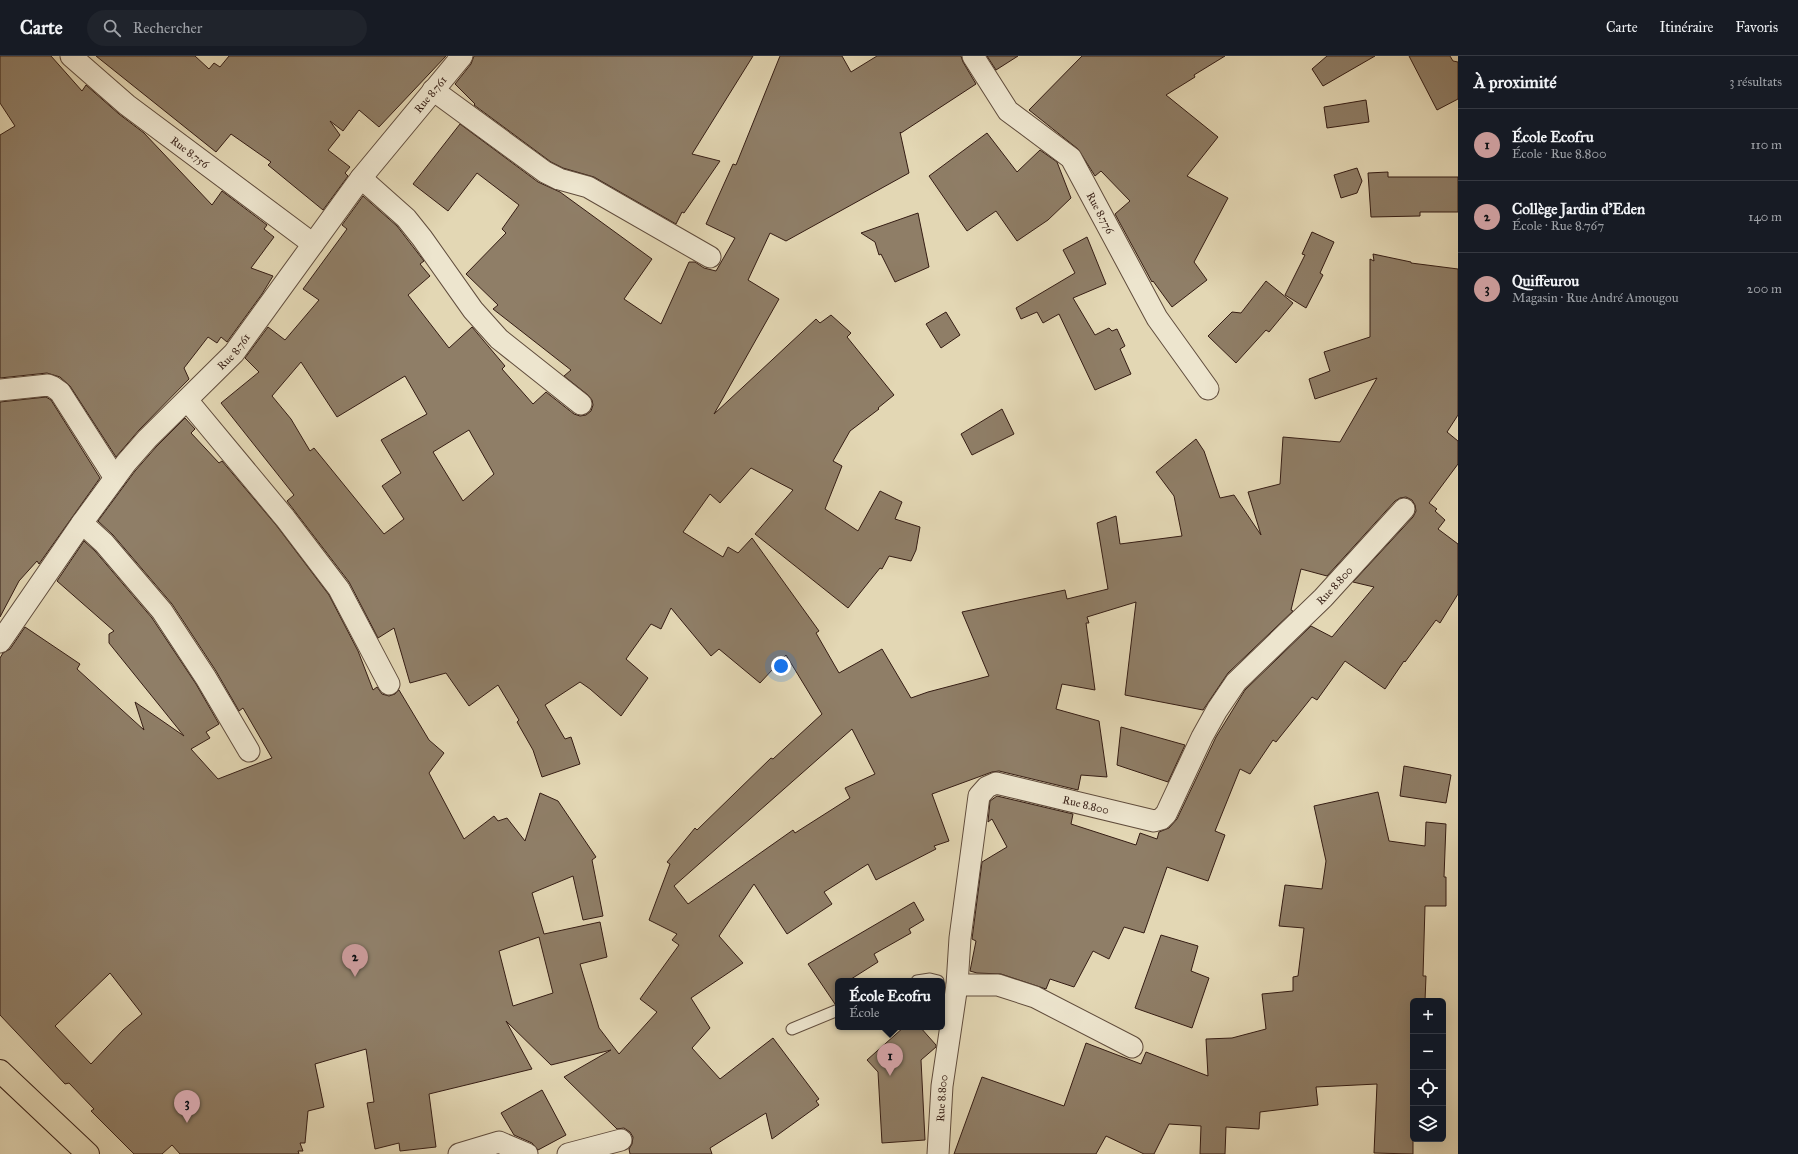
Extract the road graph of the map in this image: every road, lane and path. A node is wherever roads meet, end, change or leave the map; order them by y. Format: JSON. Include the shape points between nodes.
{"nodes":[{"id":1,"x":71,"y":56,"type":"edge"},
{"id":2,"x":462,"y":56,"type":"edge"},
{"id":3,"x":972,"y":56,"type":"edge"},
{"id":4,"x":433,"y":90,"type":"junction"},
{"id":5,"x":361,"y":178,"type":"junction"},
{"id":6,"x":313,"y":244,"type":"junction"},
{"id":7,"x":710,"y":257,"type":"dead end"},
{"id":8,"x":1208,"y":389,"type":"dead end"},
{"id":9,"x":0,"y":390,"type":"edge"},
{"id":10,"x":187,"y":400,"type":"junction"},
{"id":11,"x":581,"y":404,"type":"dead end"},
{"id":12,"x":115,"y":478,"type":"junction"},
{"id":13,"x":1404,"y":509,"type":"dead end"},
{"id":14,"x":82,"y":523,"type":"junction"},
{"id":15,"x":0,"y":642,"type":"edge"},
{"id":16,"x":389,"y":684,"type":"dead end"},
{"id":17,"x":249,"y":751,"type":"dead end"},
{"id":18,"x":946,"y":983,"type":"edge"},
{"id":19,"x":945,"y":1009,"type":"edge"},
{"id":20,"x":835,"y":1011,"type":"edge"},
{"id":21,"x":792,"y":1029,"type":"dead end"},
{"id":22,"x":944,"y":1030,"type":"edge"},
{"id":23,"x":1132,"y":1047,"type":"dead end"},
{"id":24,"x":0,"y":1071,"type":"edge"},
{"id":25,"x":621,"y":1140,"type":"dead end"},
{"id":26,"x":88,"y":1154,"type":"edge"},
{"id":27,"x":459,"y":1154,"type":"edge"},
{"id":28,"x":527,"y":1154,"type":"edge"},
{"id":29,"x":568,"y":1154,"type":"edge"},
{"id":30,"x":938,"y":1154,"type":"edge"}],
"edges":[{"from":1,"to":6,"type":"street","name":"Rue 8.756","via":[[127,105]]},
{"from":2,"to":4,"type":"street","name":"Rue 8.761"},
{"from":3,"to":8,"type":"street","name":"Rue 8.776","via":[[1008,111],[1071,158],[1157,318]]},
{"from":4,"to":5,"type":"street","name":"Rue 8.761"},
{"from":4,"to":7,"type":"street","via":[[545,172],[588,187]]},
{"from":5,"to":6,"type":"street","name":"Rue 8.761"},
{"from":5,"to":11,"type":"street","via":[[406,218],[473,310],[499,339]]},
{"from":6,"to":10,"type":"street","name":"Rue 8.761","via":[[234,353]]},
{"from":9,"to":12,"type":"street","via":[[53,386],[64,398]]},
{"from":10,"to":12,"type":"street","name":"Rue 8.761","via":[[147,439]]},
{"from":10,"to":16,"type":"street","via":[[285,518],[339,588]]},
{"from":12,"to":14,"type":"street","name":"Rue 8.761"},
{"from":13,"to":18,"type":"street","name":"Rue 8.800","via":[[1323,598],[1236,682],[1202,737],[1166,814],[1161,819],[1154,821],[996,783],[987,787],[979,796],[960,938]]},
{"from":14,"to":15,"type":"street","name":"Rue 8.761"},
{"from":14,"to":17,"type":"street","via":[[104,544],[162,611],[206,678]]},
{"from":18,"to":19,"type":"street","name":"Rue 8.800"},
{"from":18,"to":23,"type":"street","via":[[998,985],[1035,997]]},
{"from":20,"to":21,"type":"lane"},
{"from":22,"to":30,"type":"street","name":"Rue 8.800"},
{"from":24,"to":26,"type":"main road"},
{"from":25,"to":29,"type":"street"},
{"from":27,"to":28,"type":"street","via":[[499,1142]]}]}
